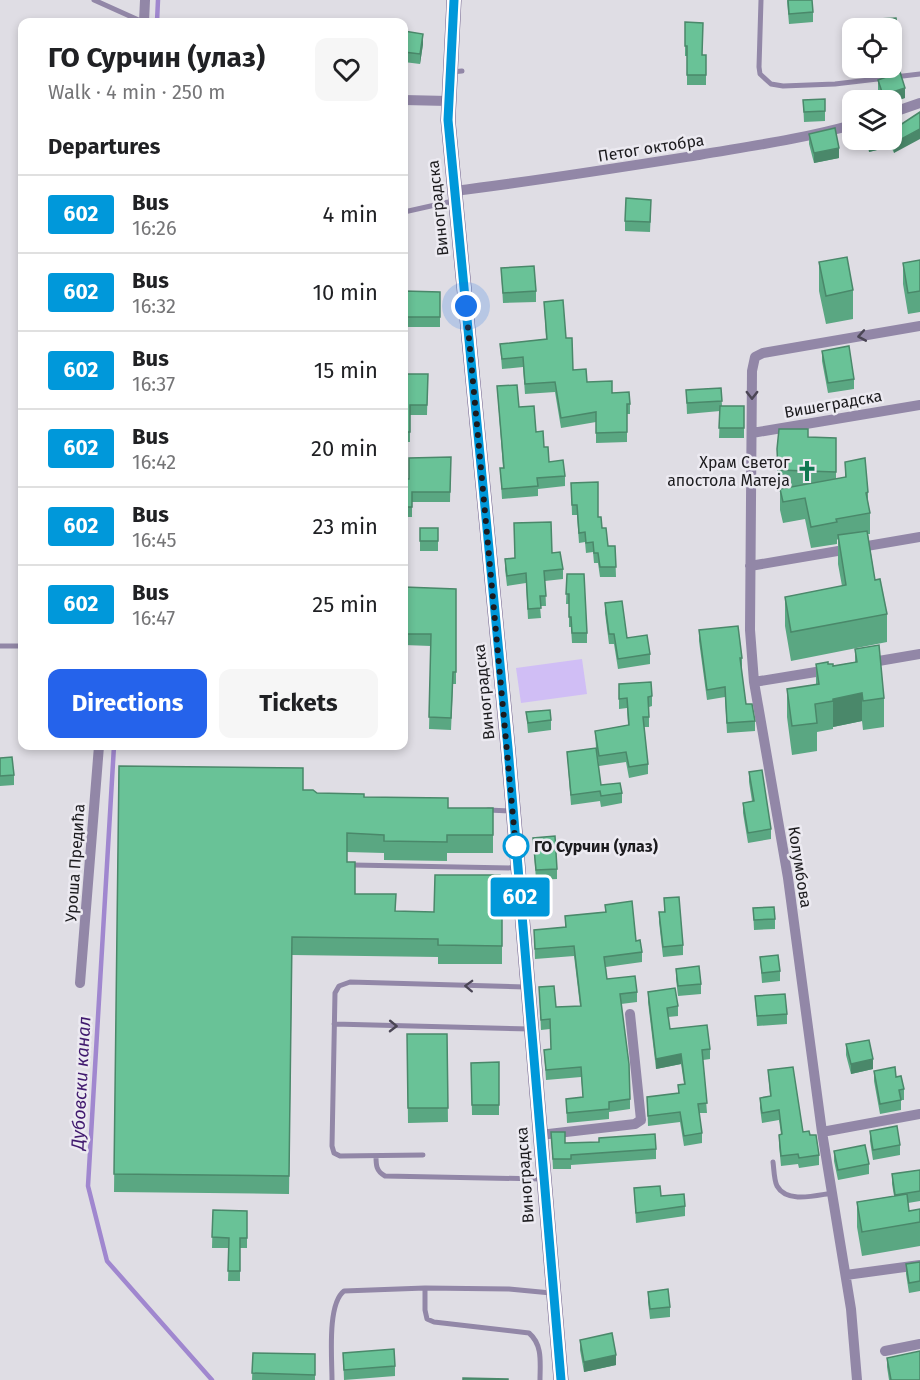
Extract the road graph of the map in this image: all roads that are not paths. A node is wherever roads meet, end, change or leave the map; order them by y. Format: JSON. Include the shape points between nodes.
{"nodes":[{"id":1,"x":94,"y":0,"type":"edge"},
{"id":2,"x":145,"y":0,"type":"edge"},
{"id":3,"x":454,"y":0,"type":"edge"},
{"id":4,"x":761,"y":0,"type":"edge"},
{"id":5,"x":135,"y":18,"type":"edge"},
{"id":6,"x":144,"y":18,"type":"edge"},
{"id":7,"x":920,"y":74,"type":"edge"},
{"id":8,"x":408,"y":100,"type":"edge"},
{"id":9,"x":448,"y":101,"type":"junction"},
{"id":10,"x":920,"y":103,"type":"edge"},
{"id":11,"x":902,"y":109,"type":"edge"},
{"id":12,"x":842,"y":128,"type":"edge"},
{"id":13,"x":454,"y":196,"type":"junction"},
{"id":14,"x":408,"y":211,"type":"edge"},
{"id":15,"x":920,"y":326,"type":"edge"},
{"id":16,"x":920,"y":405,"type":"edge"},
{"id":17,"x":752,"y":433,"type":"junction"},
{"id":18,"x":920,"y":537,"type":"edge"},
{"id":19,"x":750,"y":566,"type":"junction"},
{"id":20,"x":0,"y":646,"type":"edge"},
{"id":21,"x":18,"y":646,"type":"edge"},
{"id":22,"x":920,"y":654,"type":"edge"},
{"id":23,"x":754,"y":682,"type":"junction"},
{"id":24,"x":99,"y":750,"type":"edge"},
{"id":25,"x":483,"y":810,"type":"edge"},
{"id":26,"x":513,"y":811,"type":"junction"},
{"id":27,"x":353,"y":864,"type":"edge"},
{"id":28,"x":517,"y":868,"type":"junction"},
{"id":29,"x":80,"y":983,"type":"dead end"},
{"id":30,"x":528,"y":987,"type":"junction"},
{"id":31,"x":630,"y":1014,"type":"dead end"},
{"id":32,"x":334,"y":1024,"type":"junction"},
{"id":33,"x":531,"y":1029,"type":"junction"},
{"id":34,"x":920,"y":1114,"type":"edge"},
{"id":35,"x":822,"y":1132,"type":"junction"},
{"id":36,"x":540,"y":1135,"type":"junction"},
{"id":37,"x":423,"y":1155,"type":"dead end"},
{"id":38,"x":376,"y":1156,"type":"junction"},
{"id":39,"x":773,"y":1162,"type":"dead end"},
{"id":40,"x":543,"y":1179,"type":"junction"},
{"id":41,"x":833,"y":1193,"type":"junction"},
{"id":42,"x":920,"y":1265,"type":"edge"},
{"id":43,"x":846,"y":1275,"type":"junction"},
{"id":44,"x":425,"y":1288,"type":"junction"},
{"id":45,"x":552,"y":1294,"type":"junction"},
{"id":46,"x":920,"y":1344,"type":"edge"},
{"id":47,"x":885,"y":1351,"type":"dead end"},
{"id":48,"x":332,"y":1380,"type":"edge"},
{"id":49,"x":540,"y":1380,"type":"edge"},
{"id":50,"x":561,"y":1380,"type":"edge"},
{"id":51,"x":857,"y":1380,"type":"edge"}],
"edges":[{"from":1,"to":5,"type":"lane"},
{"from":2,"to":6,"type":"street"},
{"from":3,"to":9,"type":"street","name":"Виноградска","via":[[455,72]]},
{"from":4,"to":7,"type":"lane","via":[[759,67],[760,74],[771,84],[835,84]]},
{"from":8,"to":9,"type":"street"},
{"from":9,"to":13,"type":"street","name":"Виноградска"},
{"from":10,"to":11,"type":"street"},
{"from":12,"to":13,"type":"street","name":"Петог октобра","via":[[798,139]]},
{"from":13,"to":14,"type":"lane"},
{"from":13,"to":26,"type":"street","name":"Виноградска"},
{"from":15,"to":17,"type":"street","name":"Колумбова","one_way":true,"via":[[755,357]]},
{"from":16,"to":17,"type":"street","name":"Вишеградска"},
{"from":17,"to":19,"type":"street","name":"Колумбова"},
{"from":18,"to":19,"type":"street"},
{"from":19,"to":23,"type":"street","name":"Колумбова"},
{"from":20,"to":21,"type":"lane"},
{"from":22,"to":23,"type":"street"},
{"from":23,"to":35,"type":"street","name":"Колумбова","via":[[788,878]]},
{"from":24,"to":29,"type":"street","name":"Уроша Предића"},
{"from":25,"to":26,"type":"lane"},
{"from":26,"to":28,"type":"street","name":"Виноградска"},
{"from":27,"to":28,"type":"lane"},
{"from":28,"to":30,"type":"street","name":"Виноградска"},
{"from":30,"to":32,"type":"lane","one_way":true,"via":[[350,982],[339,986],[335,993]]},
{"from":30,"to":33,"type":"street","name":"Виноградска"},
{"from":31,"to":36,"type":"street","via":[[641,1120],[635,1124]]},
{"from":32,"to":33,"type":"lane","one_way":true},
{"from":32,"to":38,"type":"lane","via":[[334,1153]]},
{"from":33,"to":36,"type":"street","name":"Виноградска"},
{"from":34,"to":35,"type":"street"},
{"from":35,"to":41,"type":"street","name":"Колумбова"},
{"from":36,"to":40,"type":"street","name":"Виноградска"},
{"from":37,"to":38,"type":"lane"},
{"from":38,"to":40,"type":"lane","via":[[376,1167],[385,1176]]},
{"from":39,"to":41,"type":"lane","via":[[777,1186],[783,1192],[800,1197]]},
{"from":40,"to":45,"type":"street","name":"Виноградска"},
{"from":41,"to":43,"type":"street","name":"Колумбова"},
{"from":42,"to":43,"type":"street"},
{"from":43,"to":51,"type":"street","name":"Колумбова"},
{"from":44,"to":45,"type":"lane"},
{"from":44,"to":48,"type":"lane","via":[[351,1290],[339,1295],[333,1315]]},
{"from":44,"to":49,"type":"lane","via":[[427,1318],[434,1322],[529,1333],[540,1351]]},
{"from":45,"to":50,"type":"street","name":"Виноградска"},
{"from":46,"to":47,"type":"street"}]}
